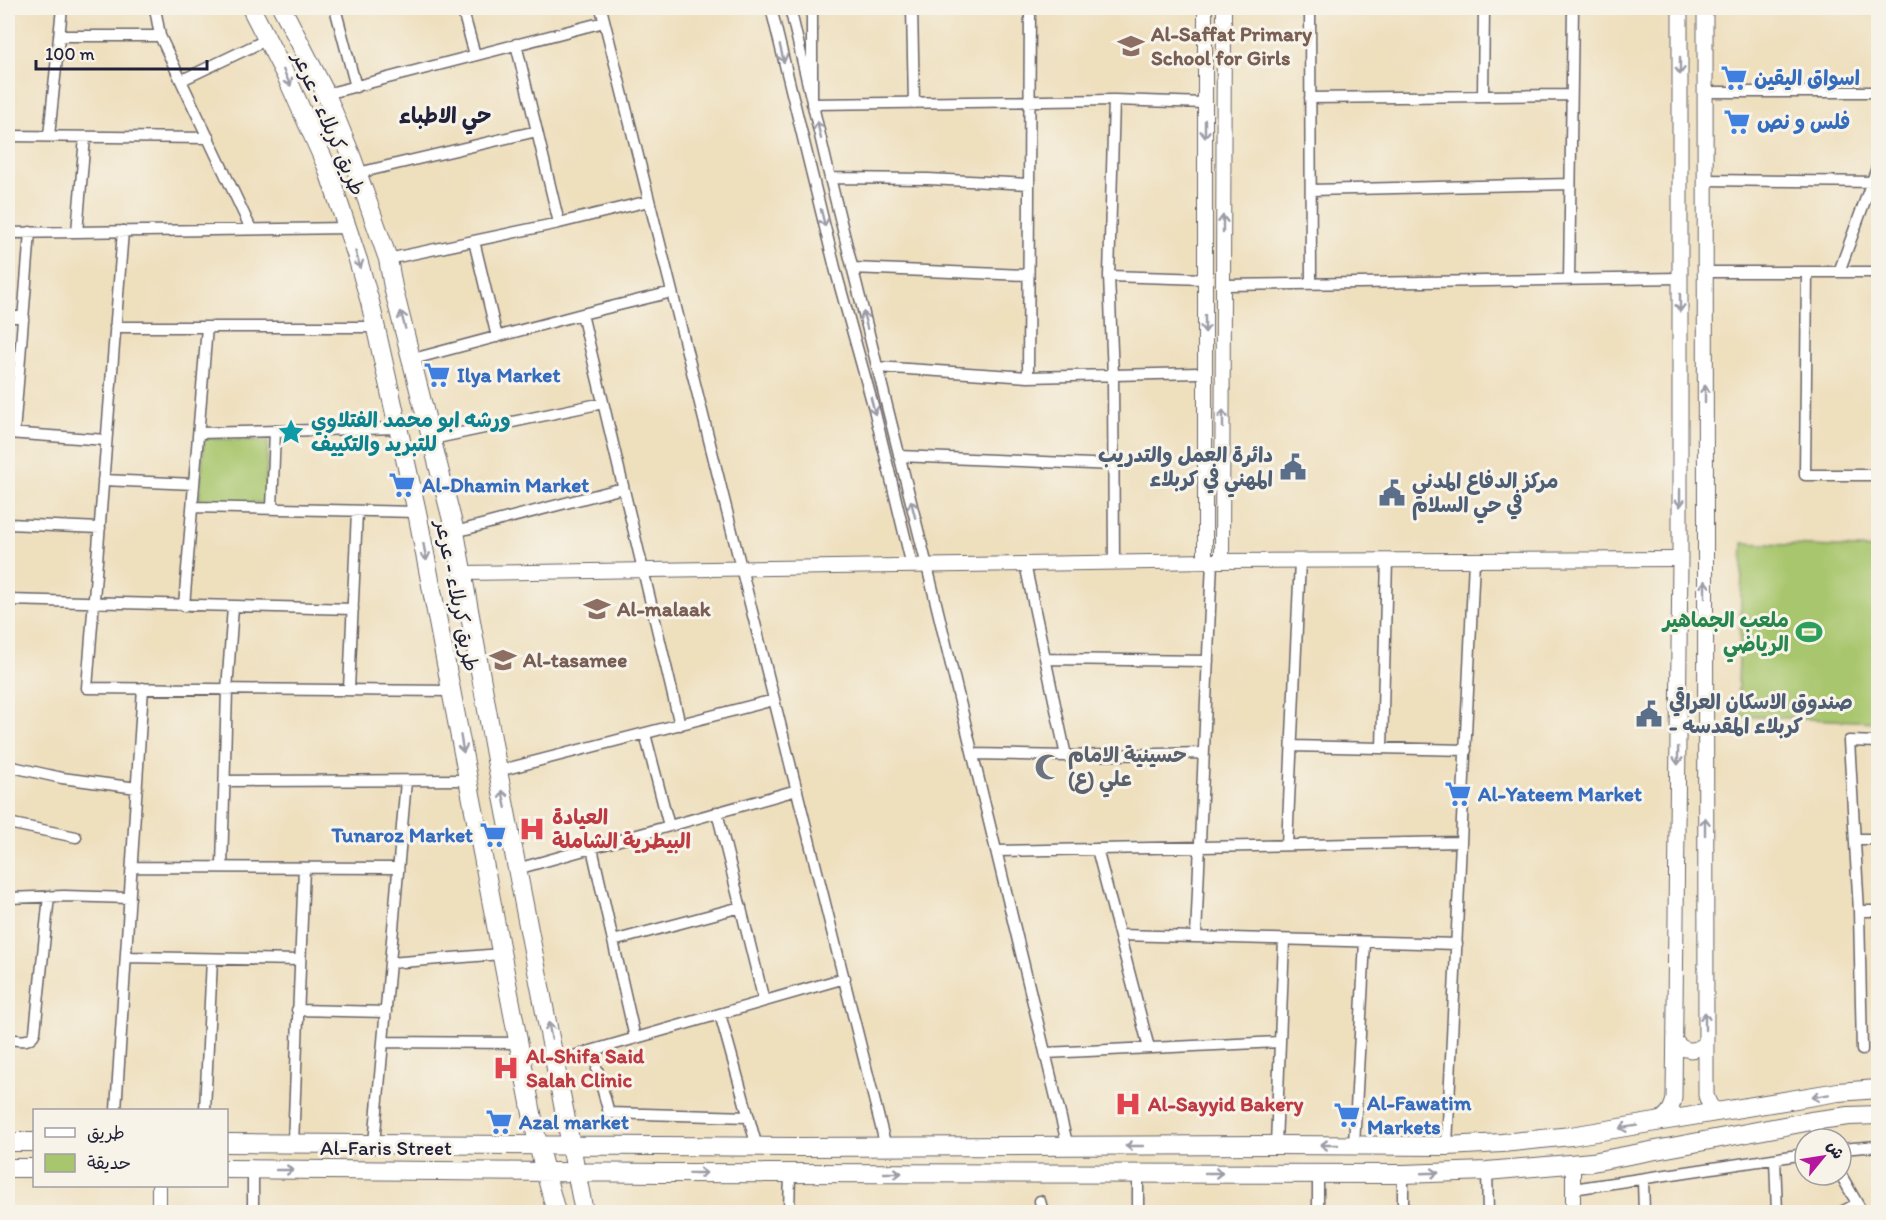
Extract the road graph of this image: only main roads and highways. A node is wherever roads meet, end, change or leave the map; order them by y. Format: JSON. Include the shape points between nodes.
{"nodes":[{"id":1,"x":251,"y":8,"type":"edge"},
{"id":2,"x":282,"y":8,"type":"edge"},
{"id":3,"x":1680,"y":8,"type":"edge"},
{"id":4,"x":1705,"y":8,"type":"edge"},
{"id":5,"x":330,"y":102,"type":"junction"},
{"id":6,"x":306,"y":120,"type":"junction"},
{"id":7,"x":351,"y":155,"type":"junction"},
{"id":8,"x":326,"y":165,"type":"junction"},
{"id":9,"x":1680,"y":437,"type":"junction"},
{"id":10,"x":1705,"y":439,"type":"junction"},
{"id":11,"x":1705,"y":474,"type":"junction"},
{"id":12,"x":1680,"y":475,"type":"junction"},
{"id":13,"x":1675,"y":1041,"type":"junction"},
{"id":14,"x":1706,"y":1043,"type":"junction"},
{"id":15,"x":1878,"y":1089,"type":"edge"},
{"id":16,"x":563,"y":1107,"type":"junction"},
{"id":17,"x":1723,"y":1111,"type":"junction"},
{"id":18,"x":1878,"y":1115,"type":"edge"},
{"id":19,"x":533,"y":1118,"type":"junction"},
{"id":20,"x":1654,"y":1123,"type":"junction"},
{"id":21,"x":8,"y":1142,"type":"edge"},
{"id":22,"x":33,"y":1142,"type":"edge"},
{"id":23,"x":228,"y":1143,"type":"edge"},
{"id":24,"x":499,"y":1145,"type":"junction"},
{"id":25,"x":538,"y":1145,"type":"junction"},
{"id":26,"x":571,"y":1145,"type":"junction"},
{"id":27,"x":610,"y":1146,"type":"junction"},
{"id":28,"x":666,"y":1147,"type":"junction"},
{"id":29,"x":8,"y":1168,"type":"edge"},
{"id":30,"x":33,"y":1168,"type":"edge"},
{"id":31,"x":228,"y":1169,"type":"edge"},
{"id":32,"x":488,"y":1171,"type":"junction"},
{"id":33,"x":544,"y":1172,"type":"junction"},
{"id":34,"x":576,"y":1172,"type":"junction"},
{"id":35,"x":664,"y":1173,"type":"junction"},
{"id":36,"x":555,"y":1212,"type":"edge"},
{"id":37,"x":584,"y":1212,"type":"edge"}],
"edges":[{"from":1,"to":6,"type":"main road","name":"طريق كربلاء - عرعر","one_way":true},
{"from":2,"to":5,"type":"main road","name":"طريق كربلاء - عرعر"},
{"from":3,"to":9,"type":"main road","one_way":true},
{"from":10,"to":4,"type":"main road","one_way":true},
{"from":5,"to":6,"type":"main road","via":[[327,119]]},
{"from":5,"to":7,"type":"main road","name":"طريق كربلاء - عرعر"},
{"from":6,"to":8,"type":"main road","name":"طريق كربلاء - عرعر"},
{"from":7,"to":8,"type":"main road","via":[[336,154]]},
{"from":16,"to":7,"type":"main road","name":"طريق كربلاء - عرعر","one_way":true,"via":[[455,532],[388,259]]},
{"from":8,"to":19,"type":"main road","name":"طريق كربلاء - عرعر","one_way":true,"via":[[358,260],[399,428]]},
{"from":9,"to":10,"type":"main road","via":[[1692,444]]},
{"from":9,"to":12,"type":"main road"},
{"from":10,"to":11,"type":"main road"},
{"from":11,"to":12,"type":"main road","via":[[1689,469]]},
{"from":14,"to":11,"type":"main road","one_way":true},
{"from":12,"to":13,"type":"main road","one_way":true},
{"from":13,"to":14,"type":"main road","via":[[1689,1050]]},
{"from":13,"to":20,"type":"main road","via":[[1672,1108]]},
{"from":14,"to":17,"type":"main road","via":[[1706,1095],[1711,1107]]},
{"from":15,"to":17,"type":"main road","name":"Al-Faris Street","one_way":true},
{"from":16,"to":26,"type":"main road","name":"طريق كربلاء - عرعر"},
{"from":16,"to":27,"type":"main road","via":[[583,1135]]},
{"from":17,"to":20,"type":"main road","name":"Al-Faris Street"},
{"from":35,"to":18,"type":"main road","name":"Al-Faris Street","one_way":true,"via":[[1487,1171],[1573,1164],[1811,1121]]},
{"from":19,"to":24,"type":"main road","via":[[525,1135]]},
{"from":19,"to":25,"type":"main road","name":"طريق كربلاء - عرعر"},
{"from":20,"to":28,"type":"main road","name":"Al-Faris Street","one_way":true,"via":[[1559,1137],[1448,1146]]},
{"from":21,"to":22,"type":"main road"},
{"from":23,"to":24,"type":"main road","name":"Al-Faris Street"},
{"from":24,"to":25,"type":"main road","name":"Al-Faris Street"},
{"from":24,"to":32,"type":"main road","via":[[502,1159],[499,1166]]},
{"from":25,"to":26,"type":"main road","name":"Al-Faris Street"},
{"from":25,"to":33,"type":"main road","name":"طريق كربلاء - عرعر"},
{"from":26,"to":27,"type":"main road","name":"Al-Faris Street"},
{"from":26,"to":34,"type":"main road","name":"طريق كربلاء - عرعر"},
{"from":27,"to":28,"type":"main road","name":"Al-Faris Street"},
{"from":28,"to":35,"type":"main road","via":[[656,1151],[653,1161]]},
{"from":29,"to":30,"type":"main road"},
{"from":31,"to":32,"type":"main road","name":"Al-Faris Street","one_way":true},
{"from":32,"to":33,"type":"main road","name":"Al-Faris Street"},
{"from":33,"to":34,"type":"main road","name":"Al-Faris Street"},
{"from":33,"to":36,"type":"main road","name":"طريق كربلاء - عرعر"},
{"from":34,"to":35,"type":"main road","name":"Al-Faris Street"},
{"from":34,"to":37,"type":"main road","name":"طريق كربلاء - عرعر"}]}
